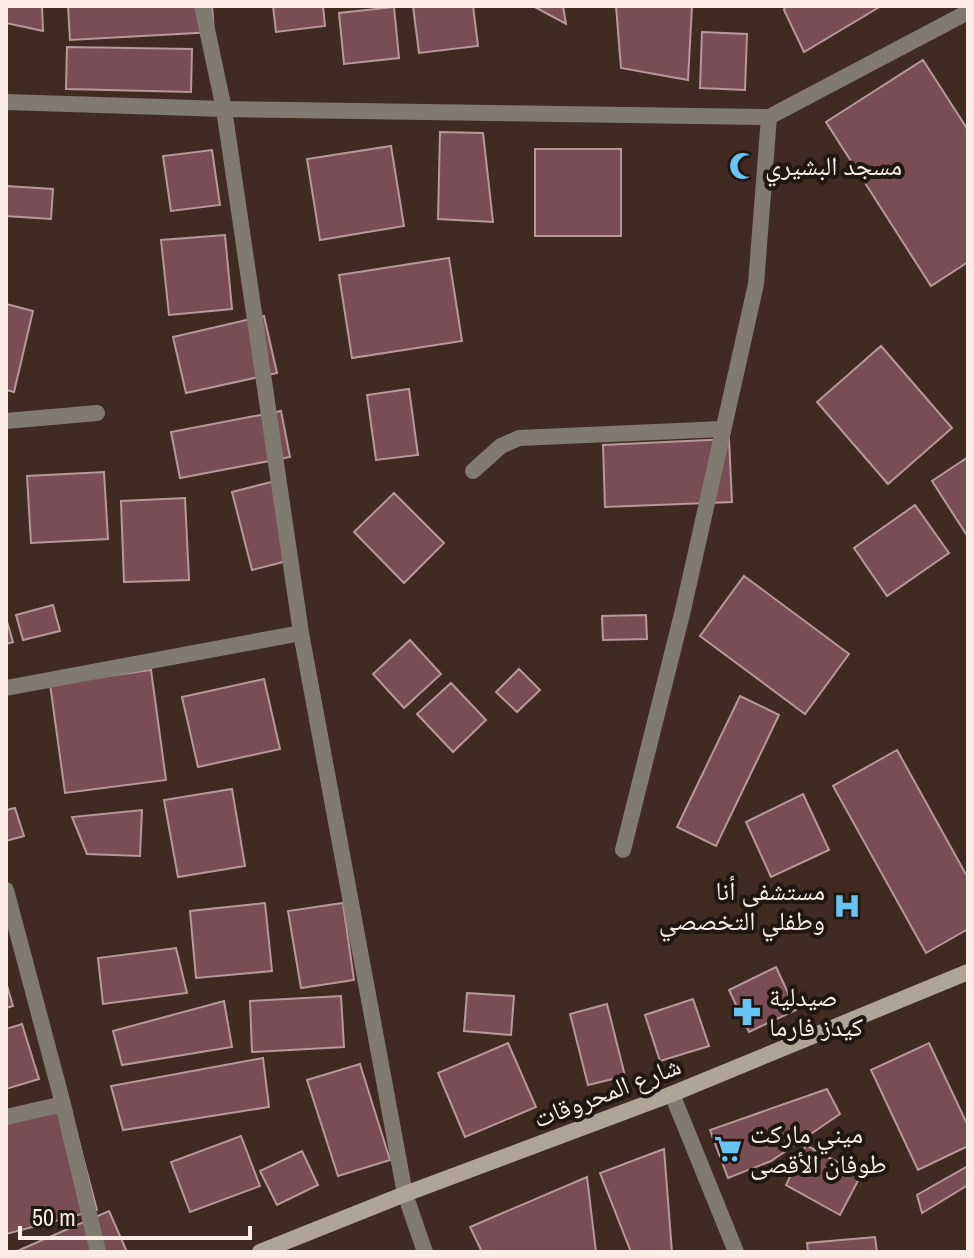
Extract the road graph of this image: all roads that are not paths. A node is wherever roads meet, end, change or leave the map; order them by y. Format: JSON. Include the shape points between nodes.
{"nodes":[{"id":1,"x":202,"y":6,"type":"edge"},
{"id":2,"x":968,"y":12,"type":"edge"},
{"id":3,"x":6,"y":102,"type":"edge"},
{"id":4,"x":224,"y":109,"type":"junction"},
{"id":5,"x":769,"y":117,"type":"junction"},
{"id":6,"x":97,"y":413,"type":"dead end"},
{"id":7,"x":6,"y":421,"type":"edge"},
{"id":8,"x":723,"y":429,"type":"junction"},
{"id":9,"x":473,"y":471,"type":"dead end"},
{"id":10,"x":301,"y":633,"type":"junction"},
{"id":11,"x":6,"y":688,"type":"edge"},
{"id":12,"x":623,"y":850,"type":"dead end"},
{"id":13,"x":6,"y":890,"type":"edge"},
{"id":14,"x":968,"y":972,"type":"edge"},
{"id":15,"x":672,"y":1094,"type":"junction"},
{"id":16,"x":63,"y":1104,"type":"junction"},
{"id":17,"x":6,"y":1117,"type":"edge"},
{"id":18,"x":405,"y":1194,"type":"junction"},
{"id":19,"x":98,"y":1252,"type":"edge"},
{"id":20,"x":260,"y":1252,"type":"edge"},
{"id":21,"x":425,"y":1252,"type":"edge"},
{"id":22,"x":736,"y":1252,"type":"edge"}],
"edges":[{"from":1,"to":4,"type":"street"},
{"from":2,"to":5,"type":"street"},
{"from":3,"to":4,"type":"street"},
{"from":4,"to":5,"type":"street"},
{"from":4,"to":10,"type":"street"},
{"from":5,"to":8,"type":"street","via":[[756,284]]},
{"from":6,"to":7,"type":"street"},
{"from":8,"to":9,"type":"street","via":[[519,438]]},
{"from":8,"to":12,"type":"street"},
{"from":10,"to":11,"type":"street"},
{"from":10,"to":18,"type":"street"},
{"from":13,"to":16,"type":"street"},
{"from":14,"to":15,"type":"street","name":"شارع المحروقات"},
{"from":15,"to":18,"type":"street","name":"شارع المحروقات"},
{"from":15,"to":22,"type":"street"},
{"from":16,"to":17,"type":"street"},
{"from":16,"to":19,"type":"street"},
{"from":18,"to":20,"type":"street","name":"شارع المحروقات"},
{"from":18,"to":21,"type":"street"}]}
